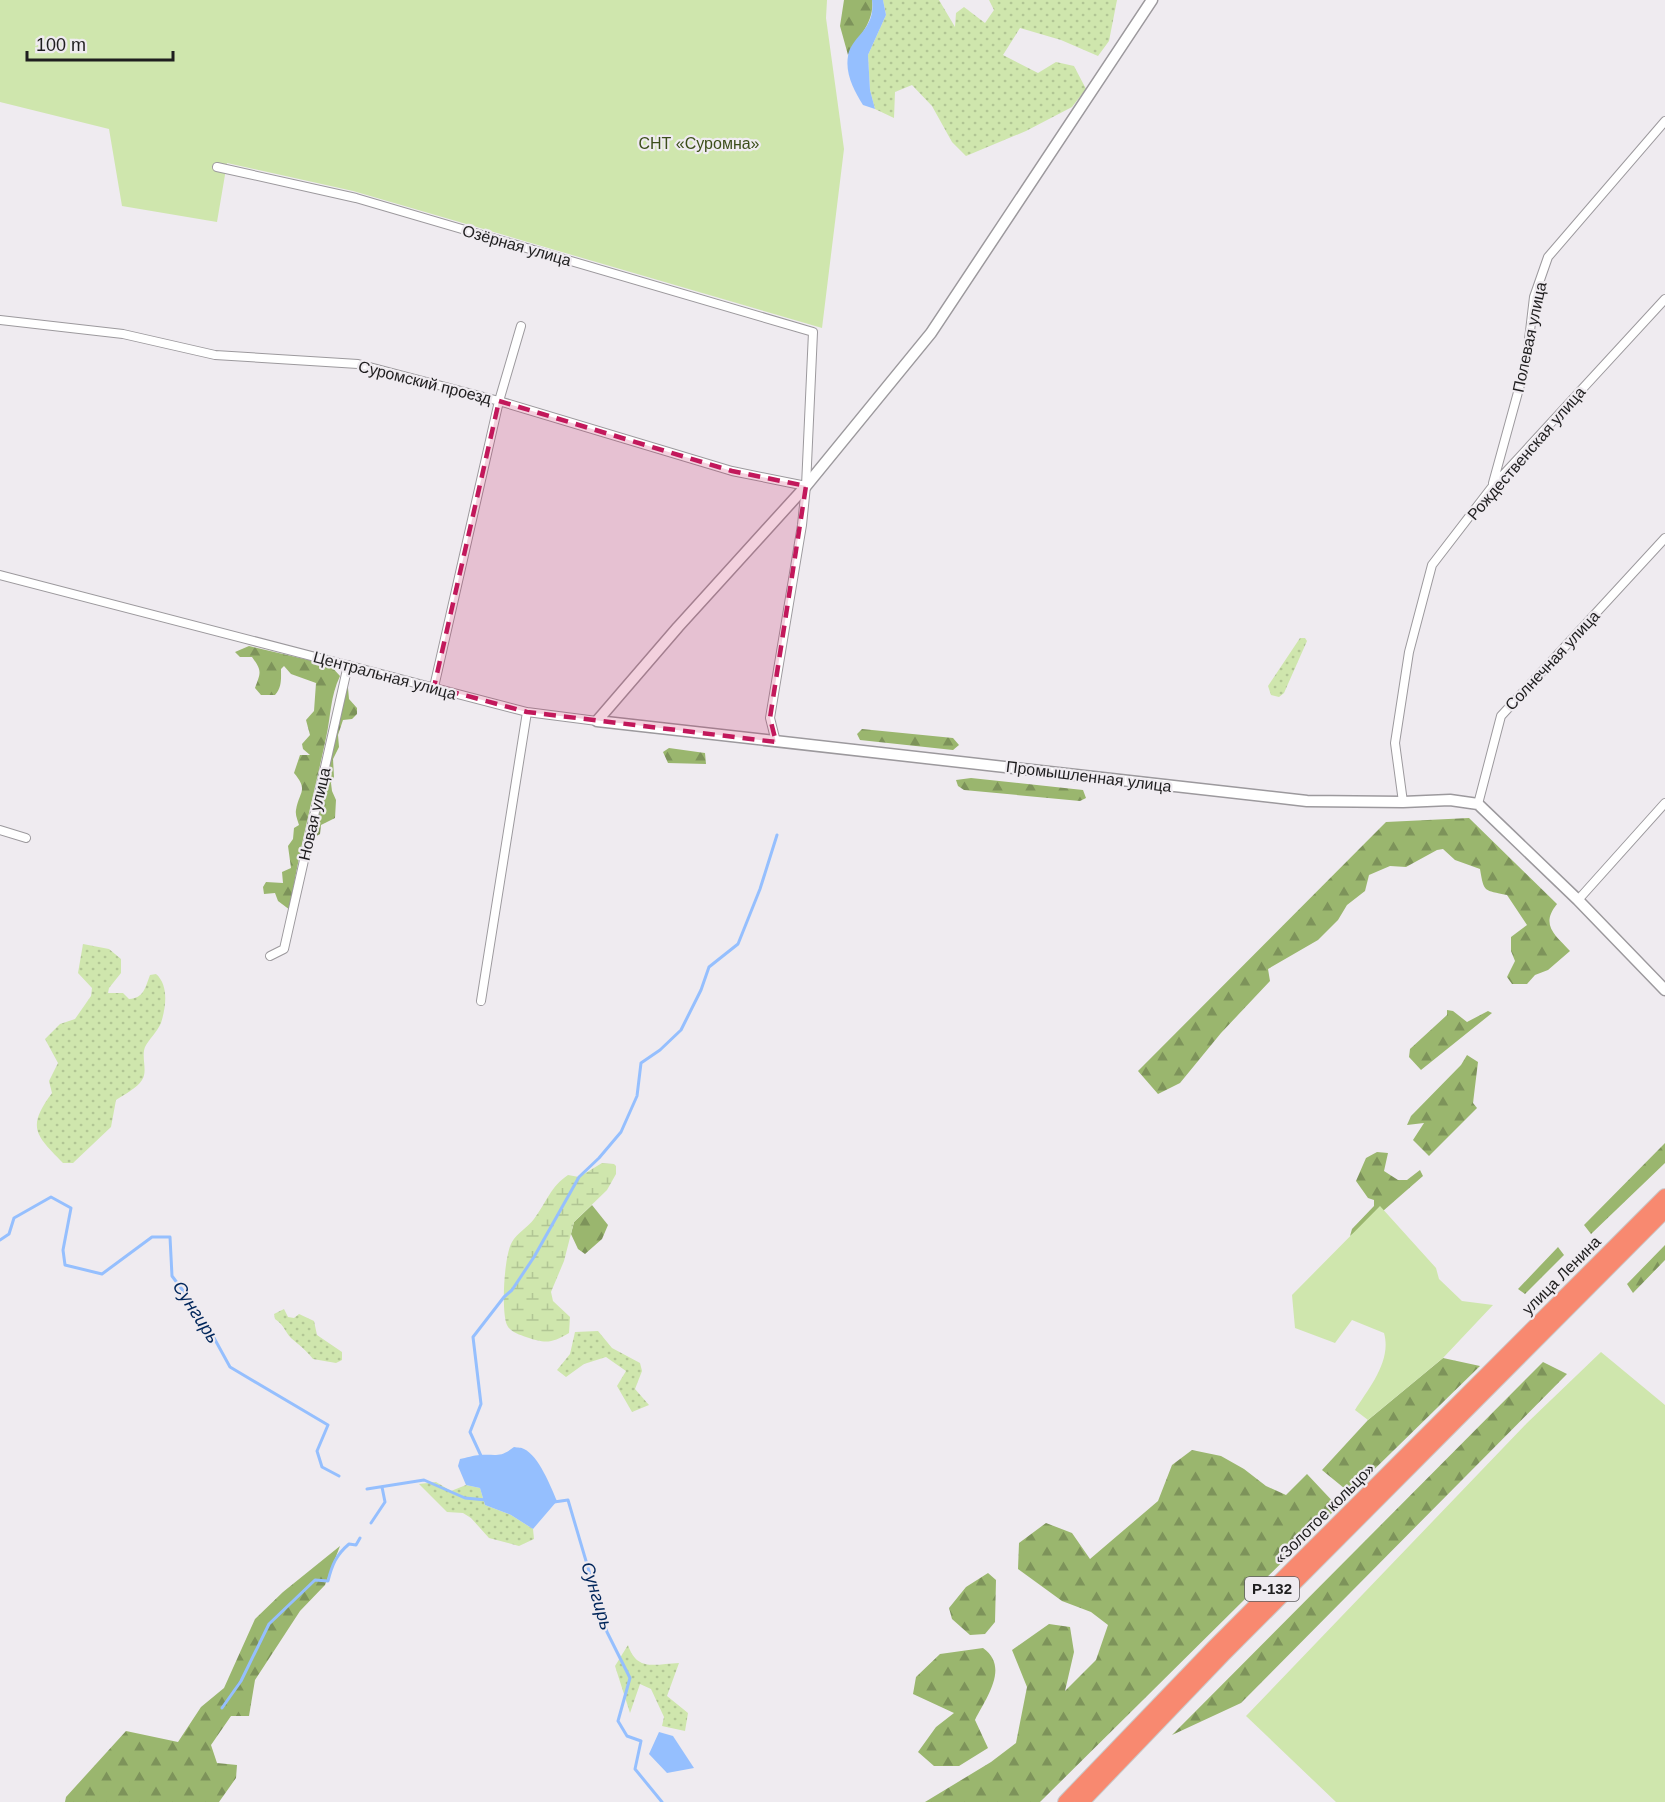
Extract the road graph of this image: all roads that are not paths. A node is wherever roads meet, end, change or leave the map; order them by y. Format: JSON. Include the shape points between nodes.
{"nodes":[{"id":1,"x":1152,"y":0,"type":"edge"},
{"id":2,"x":1665,"y":121,"type":"edge"},
{"id":3,"x":218,"y":167,"type":"dead end"},
{"id":4,"x":1664,"y":302,"type":"edge"},
{"id":5,"x":0,"y":320,"type":"edge"},
{"id":6,"x":521,"y":326,"type":"dead end"},
{"id":7,"x":499,"y":401,"type":"junction"},
{"id":8,"x":806,"y":486,"type":"junction"},
{"id":9,"x":1492,"y":486,"type":"junction"},
{"id":10,"x":1665,"y":538,"type":"edge"},
{"id":11,"x":0,"y":575,"type":"edge"},
{"id":12,"x":348,"y":665,"type":"junction"},
{"id":13,"x":434,"y":687,"type":"junction"},
{"id":14,"x":527,"y":712,"type":"junction"},
{"id":15,"x":597,"y":721,"type":"junction"},
{"id":16,"x":776,"y":742,"type":"junction"},
{"id":17,"x":1403,"y":802,"type":"junction"},
{"id":18,"x":1665,"y":803,"type":"edge"},
{"id":19,"x":1478,"y":804,"type":"junction"},
{"id":20,"x":0,"y":830,"type":"edge"},
{"id":21,"x":26,"y":838,"type":"dead end"},
{"id":22,"x":1578,"y":900,"type":"junction"},
{"id":23,"x":270,"y":956,"type":"dead end"},
{"id":24,"x":1665,"y":990,"type":"edge"},
{"id":25,"x":481,"y":1001,"type":"dead end"},
{"id":26,"x":1665,"y":1196,"type":"edge"},
{"id":27,"x":1665,"y":1211,"type":"edge"},
{"id":28,"x":1486,"y":1382,"type":"junction"},
{"id":29,"x":1065,"y":1802,"type":"edge"},
{"id":30,"x":1082,"y":1802,"type":"edge"}],
"edges":[{"from":1,"to":8,"type":"street","via":[[932,333]]},
{"from":2,"to":9,"type":"street","name":"Полевая улица","via":[[1548,257],[1534,297],[1523,374]]},
{"from":3,"to":8,"type":"street","name":"Озёрная улица","via":[[356,198],[813,332]]},
{"from":4,"to":9,"type":"street","name":"Рождественская улица"},
{"from":5,"to":7,"type":"street","name":"Суромский проезд","via":[[123,334],[215,356],[358,364]]},
{"from":6,"to":7,"type":"street"},
{"from":7,"to":8,"type":"street","name":"Суромский проезд","via":[[732,471]]},
{"from":7,"to":13,"type":"street"},
{"from":8,"to":15,"type":"street"},
{"from":8,"to":16,"type":"street","via":[[770,718]]},
{"from":9,"to":17,"type":"street","name":"Рождественская улица","via":[[1432,565],[1409,652],[1395,743]]},
{"from":10,"to":19,"type":"street","name":"Солнечная улица","via":[[1501,716]]},
{"from":11,"to":12,"type":"street","name":"Центральная улица"},
{"from":12,"to":13,"type":"street","name":"Центральная улица"},
{"from":12,"to":23,"type":"street","name":"Новая улица","via":[[284,950]]},
{"from":13,"to":14,"type":"street","name":"Центральная улица"},
{"from":14,"to":15,"type":"street","name":"Центральная улица"},
{"from":14,"to":25,"type":"street"},
{"from":15,"to":16,"type":"street","name":"Центральная улица"},
{"from":16,"to":17,"type":"street","name":"Промышленная улица","via":[[1307,801]]},
{"from":17,"to":19,"type":"street","name":"Промышленная улица","via":[[1450,800]]},
{"from":18,"to":22,"type":"street"},
{"from":19,"to":22,"type":"street"},
{"from":20,"to":21,"type":"street"},
{"from":22,"to":24,"type":"street"},
{"from":26,"to":28,"type":"highway","name":"улица Ленина","number":"Р-132"},
{"from":27,"to":28,"type":"highway","name":"улица Ленина","number":"Р-132"},
{"from":28,"to":29,"type":"highway","name":"«Золотое кольцо»","number":"Р-132","via":[[1214,1647]]},
{"from":28,"to":30,"type":"highway","name":"«Золотое кольцо»","number":"Р-132"}]}
